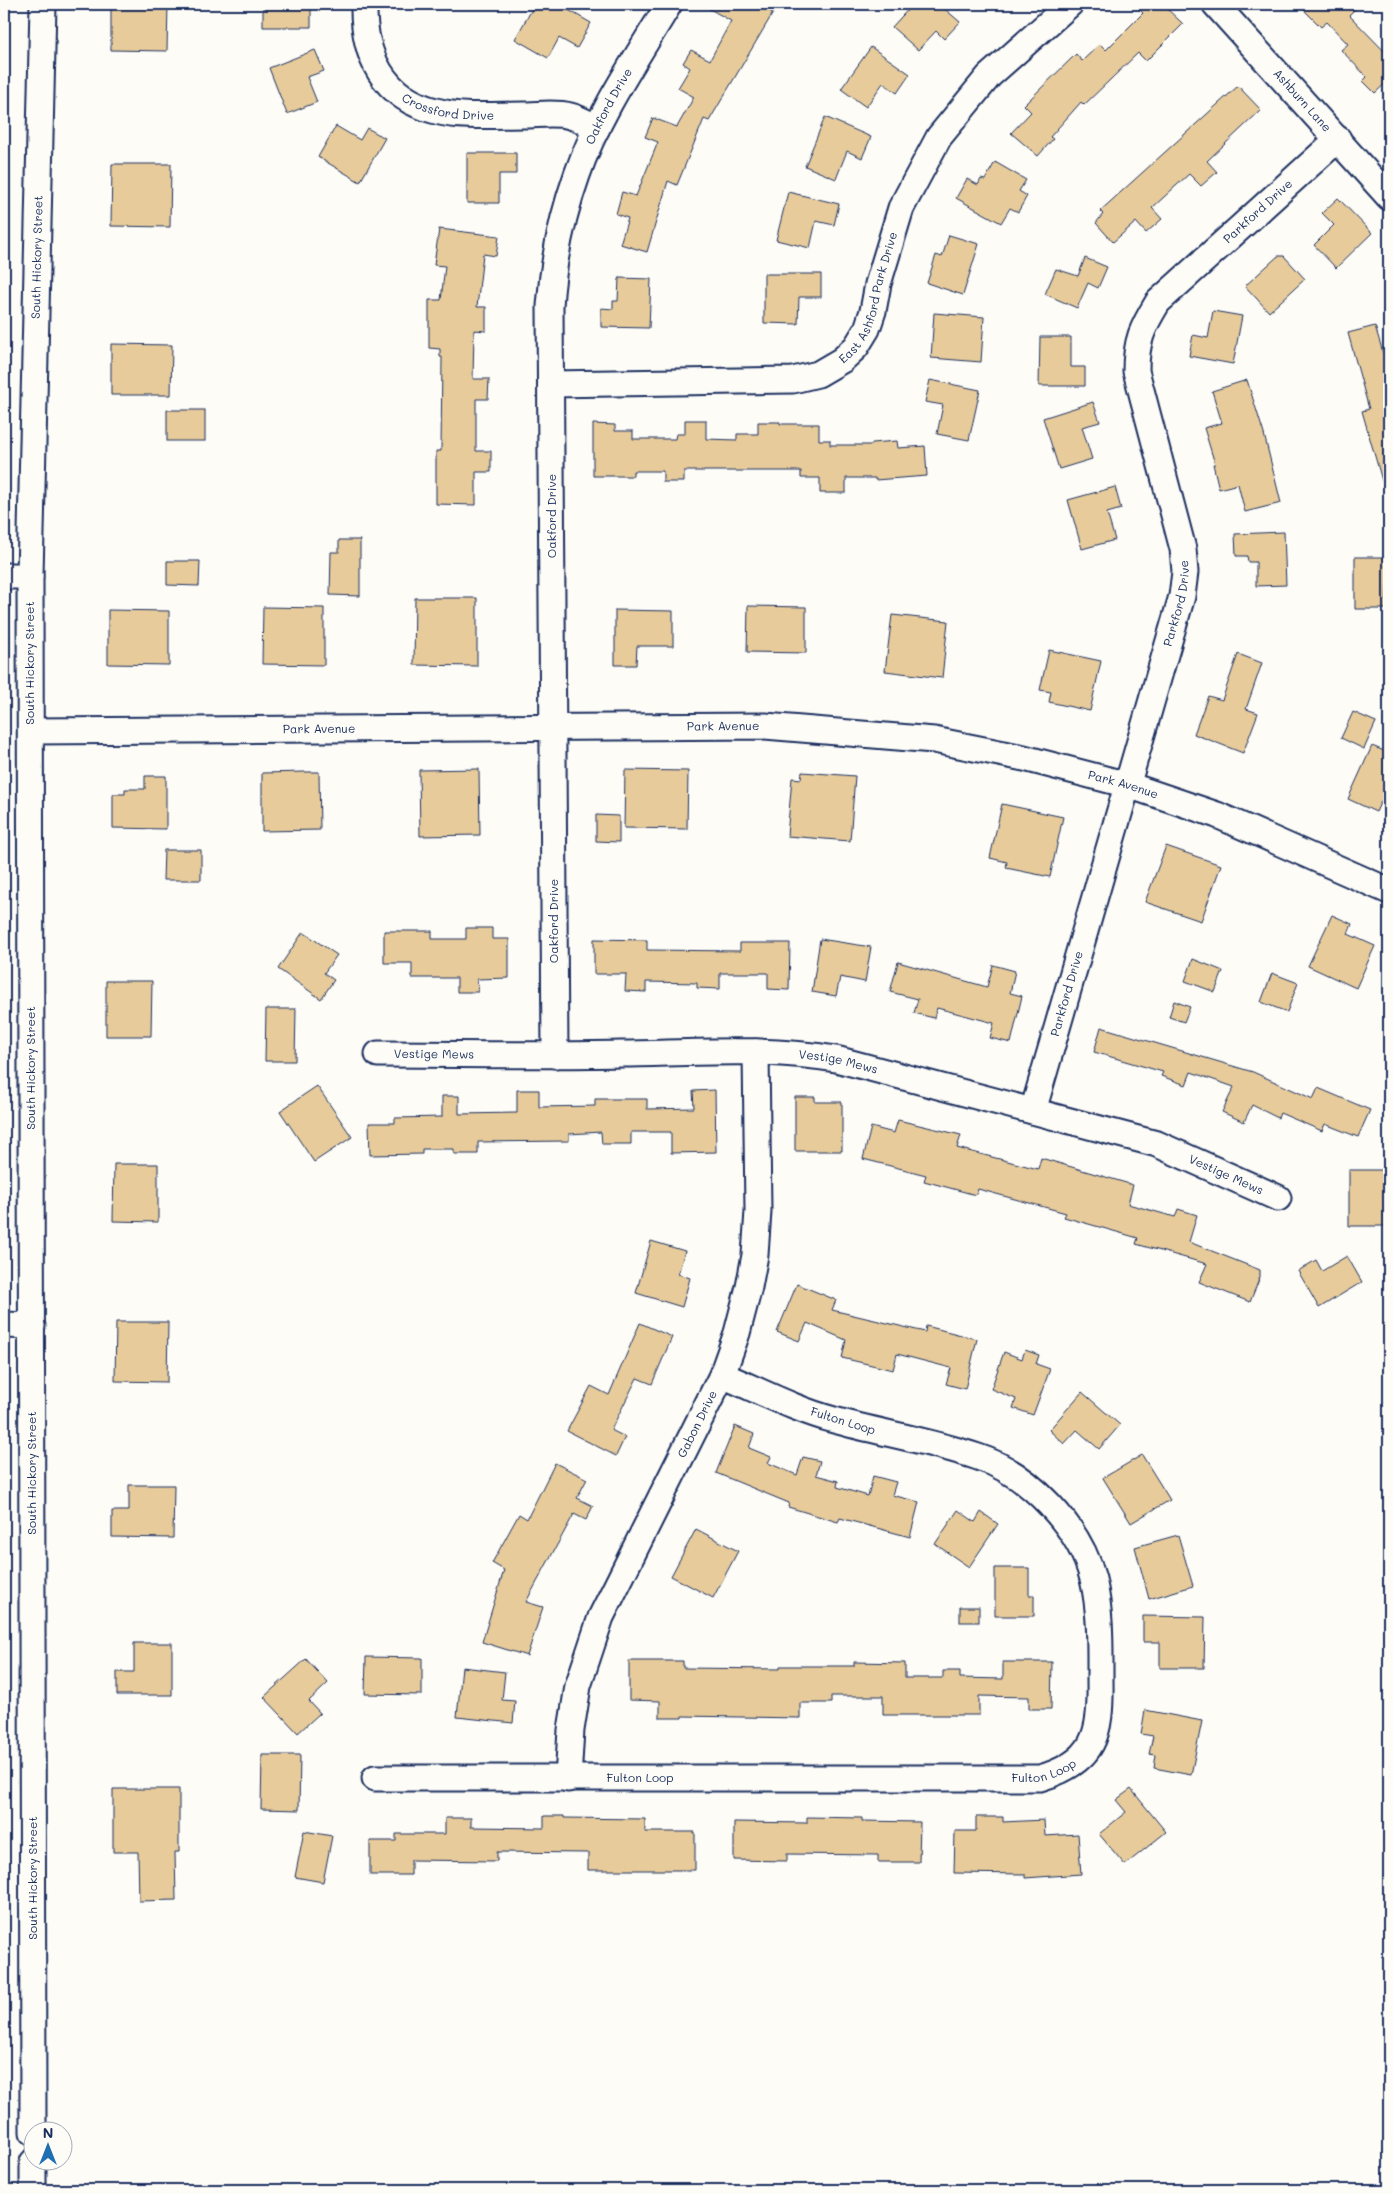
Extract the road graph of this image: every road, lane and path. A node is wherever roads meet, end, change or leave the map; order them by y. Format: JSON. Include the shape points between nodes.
{"nodes":[{"id":1,"x":43,"y":4,"type":"edge"},
{"id":2,"x":364,"y":4,"type":"edge"},
{"id":3,"x":669,"y":4,"type":"edge"},
{"id":4,"x":1070,"y":4,"type":"edge"},
{"id":5,"x":1215,"y":4,"type":"edge"},
{"id":6,"x":597,"y":128,"type":"junction"},
{"id":7,"x":1338,"y":139,"type":"junction"},
{"id":8,"x":1389,"y":197,"type":"edge"},
{"id":9,"x":551,"y":384,"type":"junction"},
{"id":10,"x":4,"y":576,"type":"edge"},
{"id":11,"x":30,"y":576,"type":"junction"},
{"id":12,"x":553,"y":728,"type":"junction"},
{"id":13,"x":30,"y":731,"type":"junction"},
{"id":14,"x":1128,"y":785,"type":"junction"},
{"id":15,"x":1389,"y":891,"type":"edge"},
{"id":16,"x":756,"y":1052,"type":"junction"},
{"id":17,"x":378,"y":1054,"type":"dead end"},
{"id":18,"x":554,"y":1055,"type":"junction"},
{"id":19,"x":1033,"y":1111,"type":"junction"},
{"id":20,"x":1278,"y":1198,"type":"dead end"},
{"id":21,"x":4,"y":1325,"type":"edge"},
{"id":22,"x":32,"y":1326,"type":"junction"},
{"id":23,"x":722,"y":1375,"type":"junction"},
{"id":24,"x":375,"y":1778,"type":"dead end"},
{"id":25,"x":568,"y":1779,"type":"junction"},
{"id":26,"x":33,"y":2122,"type":"edge"},
{"id":27,"x":33,"y":2172,"type":"edge"},
{"id":28,"x":33,"y":2190,"type":"edge"}],
"edges":[{"from":1,"to":11,"type":"street","name":"South Hickory Street"},
{"from":2,"to":6,"type":"street","name":"Crossford Drive","via":[[367,44],[377,69],[392,90],[411,102],[436,111],[462,114],[569,116]]},
{"from":3,"to":6,"type":"street","name":"Oakford Drive"},
{"from":4,"to":9,"type":"street","name":"East Ashford Park Drive","via":[[989,76],[938,137],[901,208],[867,328],[856,347],[842,360],[818,374],[793,380]]},
{"from":5,"to":7,"type":"street","name":"Ashburn Lane"},
{"from":6,"to":9,"type":"street","name":"Oakford Drive","via":[[577,175],[553,269]]},
{"from":7,"to":8,"type":"street","name":"Ashburn Lane"},
{"from":7,"to":14,"type":"street","name":"Parkford Drive","via":[[1158,302],[1136,345],[1136,371],[1183,550],[1185,572],[1182,596]]},
{"from":9,"to":12,"type":"street","name":"Oakford Drive"},
{"from":10,"to":11,"type":"street"},
{"from":11,"to":13,"type":"street","name":"South Hickory Street"},
{"from":12,"to":13,"type":"street","name":"Park Avenue"},
{"from":12,"to":14,"type":"street","name":"Park Avenue","via":[[765,726],[934,740],[1015,756]]},
{"from":12,"to":18,"type":"street","name":"Oakford Drive"},
{"from":13,"to":22,"type":"street","name":"South Hickory Street"},
{"from":14,"to":15,"type":"street","name":"Park Avenue","via":[[1217,815]]},
{"from":14,"to":19,"type":"street","name":"Parkford Drive"},
{"from":16,"to":18,"type":"street","name":"Vestige Mews"},
{"from":16,"to":19,"type":"street","name":"Vestige Mews","via":[[836,1058]]},
{"from":16,"to":23,"type":"street","name":"Gabon Drive","via":[[758,1211],[755,1255],[737,1333]]},
{"from":17,"to":18,"type":"street","name":"Vestige Mews"},
{"from":19,"to":20,"type":"street","name":"Vestige Mews","via":[[1157,1144]]},
{"from":21,"to":22,"type":"street"},
{"from":22,"to":26,"type":"street","name":"South Hickory Street"},
{"from":23,"to":25,"type":"street","name":"Gabon Drive","via":[[601,1617],[578,1686]]},
{"from":23,"to":25,"type":"street","name":"Fulton Loop","via":[[832,1420],[979,1457],[1019,1478],[1055,1509],[1078,1542],[1093,1577],[1100,1617],[1101,1708],[1095,1737],[1081,1759],[1062,1772],[1040,1778]]},
{"from":24,"to":25,"type":"street","name":"Fulton Loop"},
{"from":27,"to":28,"type":"street"}]}
